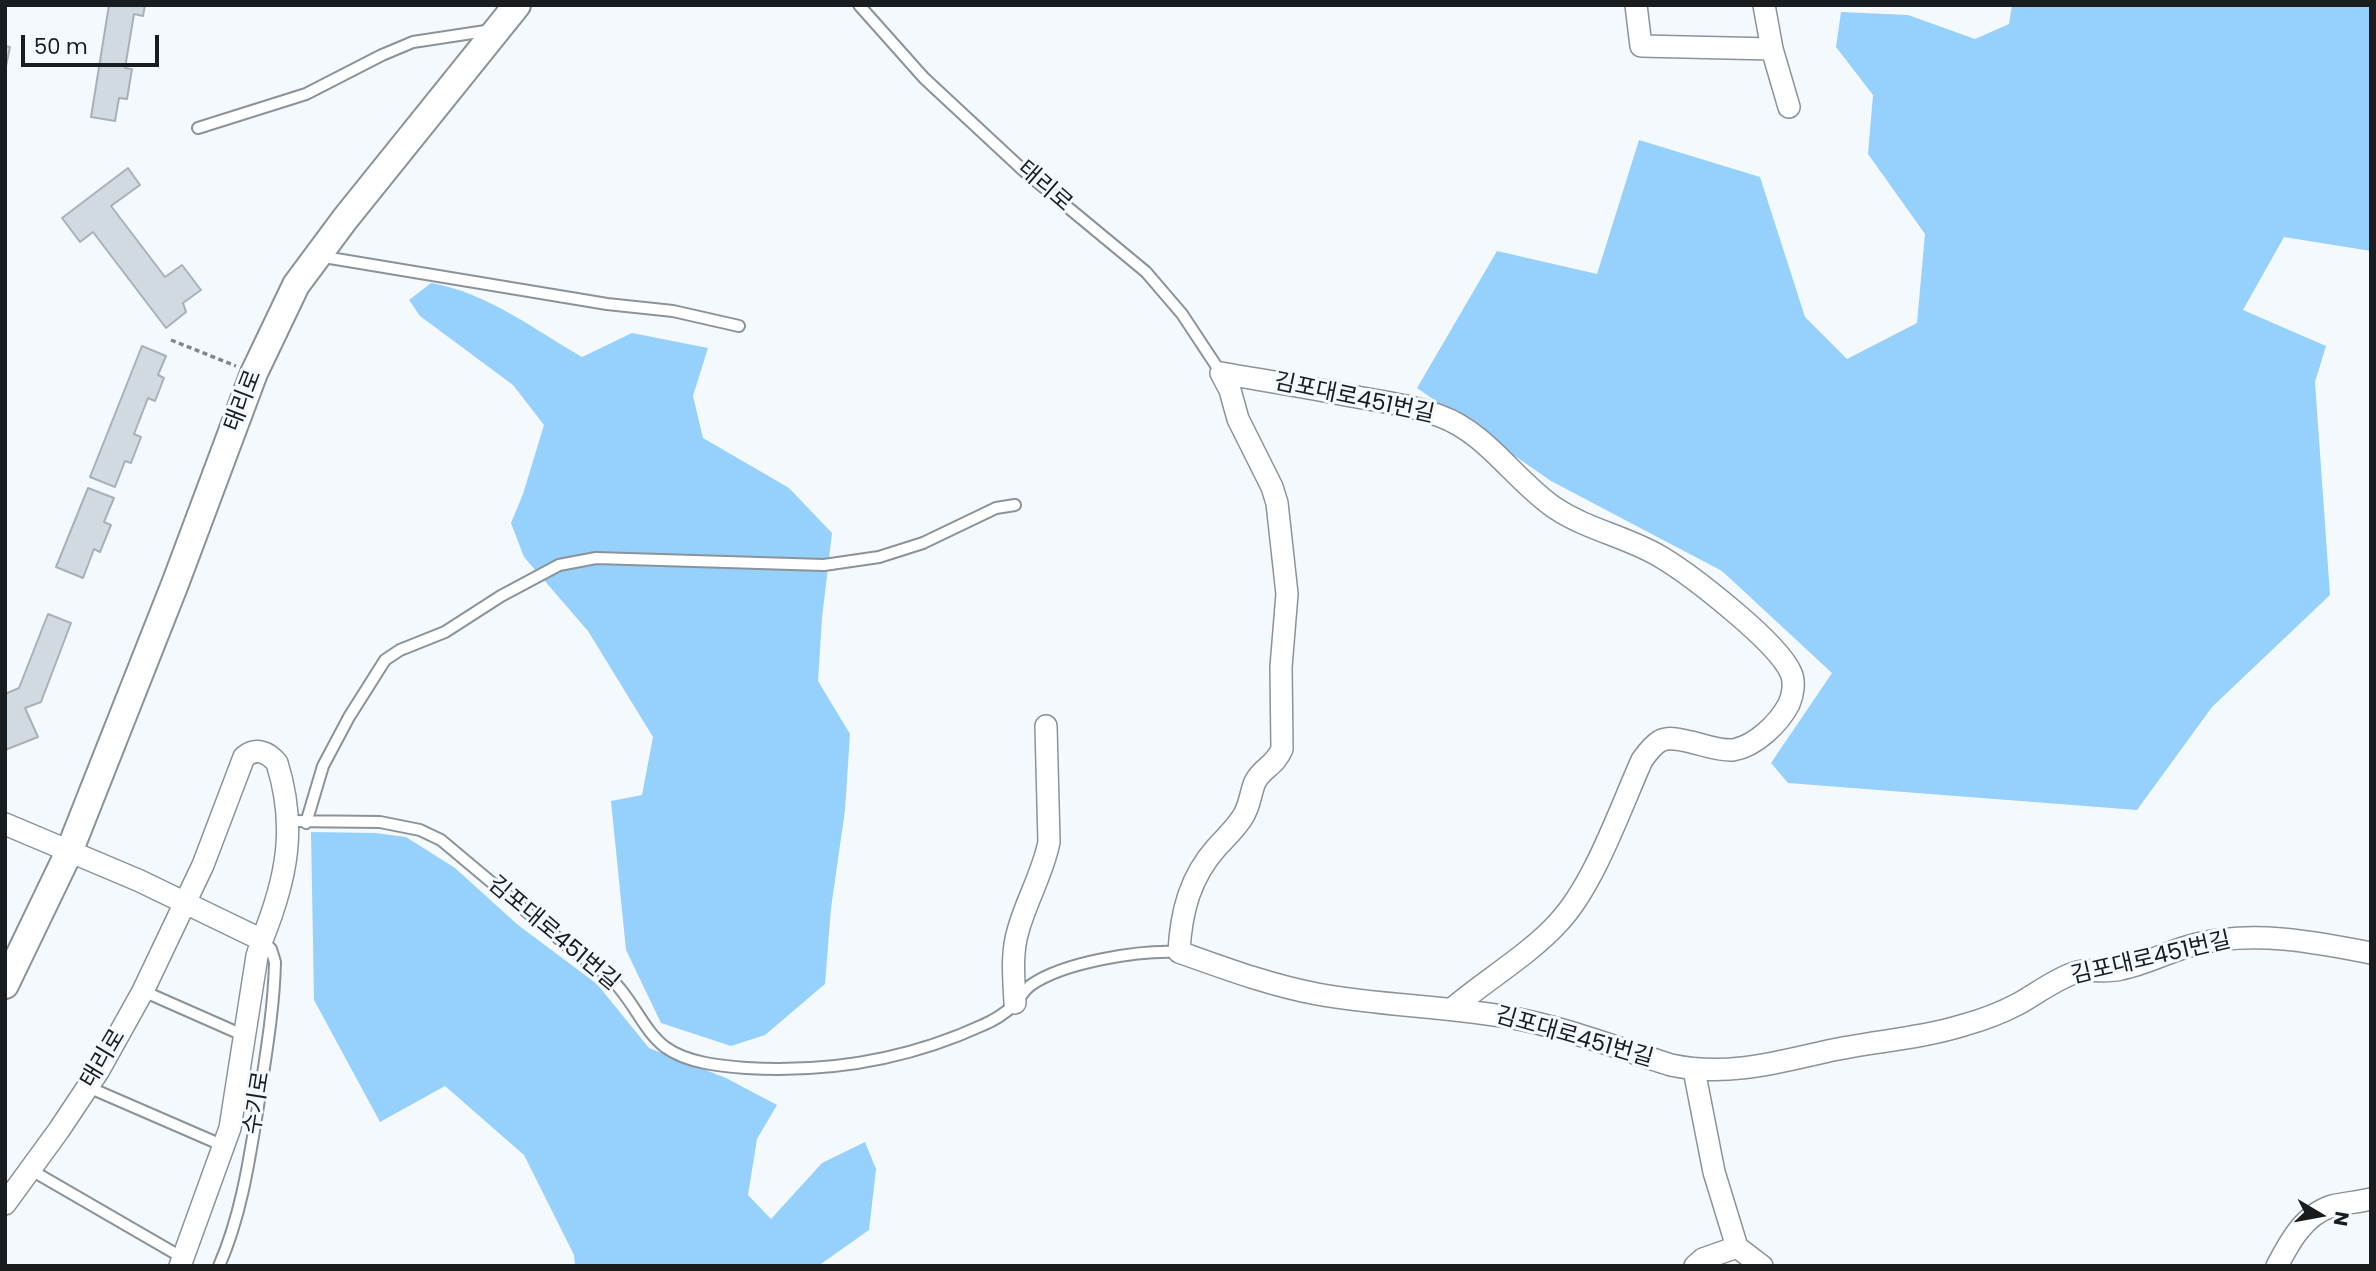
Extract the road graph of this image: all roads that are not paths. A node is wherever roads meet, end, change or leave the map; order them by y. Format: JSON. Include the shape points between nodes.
{"nodes":[{"id":1,"x":517,"y":5,"type":"edge"},
{"id":2,"x":859,"y":5,"type":"edge"},
{"id":3,"x":1636,"y":5,"type":"edge"},
{"id":4,"x":1764,"y":5,"type":"edge"},
{"id":5,"x":498,"y":29,"type":"junction"},
{"id":6,"x":1772,"y":49,"type":"junction"},
{"id":7,"x":1789,"y":107,"type":"dead end"},
{"id":8,"x":198,"y":128,"type":"dead end"},
{"id":9,"x":316,"y":256,"type":"junction"},
{"id":10,"x":739,"y":326,"type":"dead end"},
{"id":11,"x":1221,"y":373,"type":"junction"},
{"id":12,"x":1015,"y":505,"type":"dead end"},
{"id":13,"x":1046,"y":726,"type":"dead end"},
{"id":14,"x":298,"y":822,"type":"junction"},
{"id":15,"x":5,"y":824,"type":"edge"},
{"id":16,"x":69,"y":852,"type":"junction"},
{"id":17,"x":186,"y":903,"type":"junction"},
{"id":18,"x":262,"y":940,"type":"junction"},
{"id":19,"x":1179,"y":952,"type":"junction"},
{"id":20,"x":2371,"y":953,"type":"edge"},
{"id":21,"x":5,"y":985,"type":"edge"},
{"id":22,"x":144,"y":992,"type":"junction"},
{"id":23,"x":1015,"y":1003,"type":"junction"},
{"id":24,"x":1453,"y":1008,"type":"junction"},
{"id":25,"x":245,"y":1036,"type":"junction"},
{"id":26,"x":1693,"y":1070,"type":"junction"},
{"id":27,"x":88,"y":1087,"type":"junction"},
{"id":28,"x":224,"y":1146,"type":"junction"},
{"id":29,"x":31,"y":1170,"type":"junction"},
{"id":30,"x":2371,"y":1199,"type":"edge"},
{"id":31,"x":5,"y":1204,"type":"edge"},
{"id":32,"x":1737,"y":1247,"type":"junction"},
{"id":33,"x":181,"y":1262,"type":"edge"},
{"id":34,"x":219,"y":1266,"type":"edge"},
{"id":35,"x":1695,"y":1266,"type":"edge"},
{"id":36,"x":1762,"y":1266,"type":"edge"},
{"id":37,"x":2277,"y":1266,"type":"edge"}],
"edges":[{"from":1,"to":5,"type":"street","name":"태리로"},
{"from":2,"to":11,"type":"lane","name":"태리로","via":[[924,78],[1146,272],[1182,314]]},
{"from":3,"to":6,"type":"street","via":[[1641,46]]},
{"from":4,"to":6,"type":"street"},
{"from":5,"to":8,"type":"lane","via":[[413,42],[306,94]]},
{"from":5,"to":9,"type":"street","name":"태리로"},
{"from":6,"to":7,"type":"street"},
{"from":9,"to":10,"type":"lane","via":[[673,311]]},
{"from":9,"to":16,"type":"street","name":"태리로","via":[[296,285],[254,373]]},
{"from":11,"to":19,"type":"street","via":[[1277,503],[1287,594],[1281,667],[1282,749],[1277,761],[1254,783],[1244,816],[1194,880],[1182,916]]},
{"from":11,"to":24,"type":"street","name":"김포대로451번길","via":[[1395,404],[1450,420],[1554,508],[1660,556],[1698,583],[1770,644],[1792,674],[1789,704],[1761,737],[1748,744],[1719,749],[1675,738],[1653,747],[1642,760],[1570,909],[1540,941]]},
{"from":12,"to":14,"type":"lane","via":[[996,508],[923,543],[879,557],[824,565],[596,558],[559,565],[445,632],[385,660],[349,717]]},
{"from":13,"to":23,"type":"street","via":[[1049,842],[1014,948]]},
{"from":14,"to":17,"type":"street","name":"태리로","via":[[277,762],[264,752],[249,753]]},
{"from":14,"to":18,"type":"street","name":"태리로"},
{"from":14,"to":23,"type":"lane","name":"김포대로451번길","via":[[380,822],[420,830],[441,840],[612,980],[665,1046],[701,1061],[813,1069],[891,1057],[973,1030],[1002,1016]]},
{"from":15,"to":16,"type":"street"},
{"from":16,"to":17,"type":"street"},
{"from":16,"to":21,"type":"street","name":"태리로"},
{"from":17,"to":18,"type":"street"},
{"from":17,"to":22,"type":"street","name":"태리로"},
{"from":18,"to":25,"type":"street","name":"태리로"},
{"from":18,"to":34,"type":"lane","name":"수기로","via":[[275,962],[267,1050],[238,1208]]},
{"from":19,"to":23,"type":"lane","name":"김포대로451번길","via":[[1135,953],[1061,971],[1042,978]]},
{"from":19,"to":24,"type":"street","name":"김포대로451번길","via":[[1296,990],[1360,1001]]},
{"from":20,"to":26,"type":"street","name":"김포대로451번길","via":[[2269,938],[2198,944],[2120,970],[2074,973],[2015,1006],[1928,1035],[1831,1050],[1763,1067]]},
{"from":22,"to":25,"type":"lane"},
{"from":22,"to":27,"type":"street","name":"태리로"},
{"from":24,"to":26,"type":"street","name":"김포대로451번길","via":[[1536,1023]]},
{"from":25,"to":28,"type":"street","name":"태리로"},
{"from":26,"to":32,"type":"street","via":[[1714,1172]]},
{"from":27,"to":28,"type":"lane"},
{"from":27,"to":29,"type":"street","name":"태리로"},
{"from":28,"to":33,"type":"street","name":"태리로"},
{"from":29,"to":31,"type":"street","name":"태리로"},
{"from":29,"to":33,"type":"lane"},
{"from":30,"to":37,"type":"street","via":[[2334,1206],[2309,1219]]},
{"from":32,"to":35,"type":"street"},
{"from":32,"to":36,"type":"street"}]}
